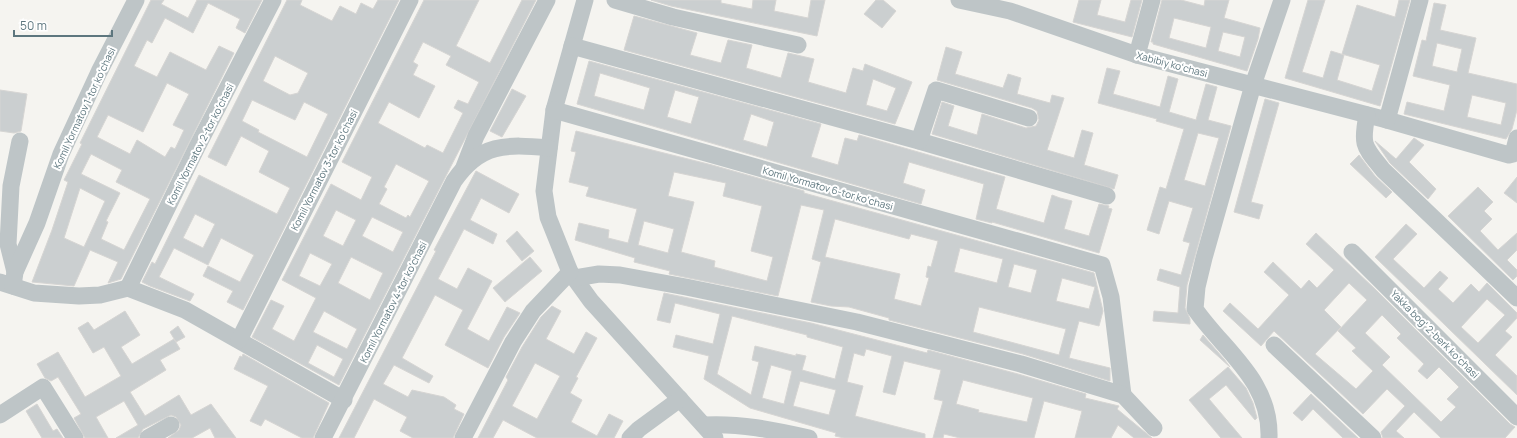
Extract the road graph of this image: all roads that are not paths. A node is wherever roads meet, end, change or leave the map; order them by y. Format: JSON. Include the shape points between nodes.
{"nodes":[{"id":1,"x":136,"y":0,"type":"edge"},
{"id":2,"x":273,"y":0,"type":"edge"},
{"id":3,"x":410,"y":0,"type":"edge"},
{"id":4,"x":547,"y":0,"type":"edge"},
{"id":5,"x":585,"y":0,"type":"edge"},
{"id":6,"x":615,"y":0,"type":"edge"},
{"id":7,"x":959,"y":0,"type":"edge"},
{"id":8,"x":1152,"y":0,"type":"edge"},
{"id":9,"x":1282,"y":0,"type":"edge"},
{"id":10,"x":1420,"y":0,"type":"edge"},
{"id":11,"x":798,"y":44,"type":"dead end"},
{"id":12,"x":572,"y":46,"type":"junction"},
{"id":13,"x":1137,"y":55,"type":"junction"},
{"id":14,"x":1253,"y":86,"type":"junction"},
{"id":15,"x":554,"y":110,"type":"junction"},
{"id":16,"x":1367,"y":115,"type":"junction"},
{"id":17,"x":1029,"y":118,"type":"dead end"},
{"id":18,"x":1387,"y":120,"type":"junction"},
{"id":19,"x":1517,"y":138,"type":"edge"},
{"id":20,"x":20,"y":141,"type":"dead end"},
{"id":21,"x":919,"y":141,"type":"junction"},
{"id":22,"x":549,"y":148,"type":"junction"},
{"id":23,"x":464,"y":167,"type":"junction"},
{"id":24,"x":1107,"y":196,"type":"dead end"},
{"id":25,"x":1352,"y":252,"type":"dead end"},
{"id":26,"x":572,"y":275,"type":"junction"},
{"id":27,"x":9,"y":280,"type":"edge"},
{"id":28,"x":128,"y":288,"type":"junction"},
{"id":29,"x":1517,"y":298,"type":"edge"},
{"id":30,"x":239,"y":340,"type":"junction"},
{"id":31,"x":1274,"y":345,"type":"dead end"},
{"id":32,"x":1123,"y":395,"type":"junction"},
{"id":33,"x":680,"y":399,"type":"junction"},
{"id":34,"x":344,"y":400,"type":"junction"},
{"id":35,"x":0,"y":415,"type":"edge"},
{"id":36,"x":1517,"y":417,"type":"edge"},
{"id":37,"x":171,"y":425,"type":"dead end"},
{"id":38,"x":704,"y":425,"type":"junction"},
{"id":39,"x":1154,"y":428,"type":"dead end"},
{"id":40,"x":75,"y":438,"type":"edge"},
{"id":41,"x":148,"y":438,"type":"edge"},
{"id":42,"x":323,"y":438,"type":"edge"},
{"id":43,"x":463,"y":438,"type":"edge"},
{"id":44,"x":630,"y":438,"type":"edge"},
{"id":45,"x":715,"y":438,"type":"edge"},
{"id":46,"x":809,"y":438,"type":"edge"},
{"id":47,"x":1269,"y":438,"type":"edge"},
{"id":48,"x":1373,"y":438,"type":"edge"}],
"edges":[{"from":1,"to":27,"type":"street","name":"Komil Yormatov 1-tor koʻchasi","via":[[61,154],[37,223]]},
{"from":2,"to":28,"type":"street","name":"Komil Yormatov 2-tor koʻchasi"},
{"from":3,"to":30,"type":"street","name":"Komil Yormatov 3-tor koʻchasi"},
{"from":4,"to":23,"type":"street","name":"Komil Yormatov 4-tor koʻchasi","via":[[476,136]]},
{"from":5,"to":12,"type":"street"},
{"from":6,"to":11,"type":"street","via":[[673,17]]},
{"from":7,"to":13,"type":"street","name":"Xabibiy koʻchasi","via":[[1010,11]]},
{"from":8,"to":13,"type":"street"},
{"from":9,"to":14,"type":"street"},
{"from":10,"to":18,"type":"street"},
{"from":12,"to":15,"type":"street"},
{"from":12,"to":21,"type":"street"},
{"from":13,"to":14,"type":"street","name":"Xabibiy koʻchasi"},
{"from":14,"to":16,"type":"street","name":"Xabibiy koʻchasi"},
{"from":14,"to":47,"type":"street","via":[[1196,287],[1194,309],[1246,368],[1264,400],[1270,425]]},
{"from":15,"to":22,"type":"street"},
{"from":15,"to":32,"type":"street","name":"Komil Yormatov 6-tor koʻchasi","via":[[1102,265],[1111,297]]},
{"from":16,"to":18,"type":"street","name":"Xabibiy koʻchasi"},
{"from":16,"to":29,"type":"street","via":[[1363,134],[1365,147],[1383,170]]},
{"from":17,"to":21,"type":"street","via":[[936,90]]},
{"from":18,"to":19,"type":"street","name":"Xabibiy koʻchasi","via":[[1509,155],[1513,154]]},
{"from":20,"to":27,"type":"street","via":[[10,186]]},
{"from":21,"to":24,"type":"street"},
{"from":22,"to":23,"type":"street","name":"Komil Yormatov 4-tor koʻchasi","via":[[490,149]]},
{"from":22,"to":26,"type":"street","via":[[544,191],[548,217]]},
{"from":23,"to":34,"type":"street","name":"Komil Yormatov 4-tor koʻchasi","via":[[454,182]]},
{"from":25,"to":36,"type":"street","name":"Yakka bogʻ 2-berk koʻchasi"},
{"from":26,"to":32,"type":"street","via":[[620,275],[857,322],[1021,364]]},
{"from":26,"to":33,"type":"street","via":[[591,301]]},
{"from":26,"to":43,"type":"street","via":[[533,311],[513,342]]},
{"from":27,"to":28,"type":"street","via":[[34,293],[100,295]]},
{"from":28,"to":30,"type":"street","via":[[185,310]]},
{"from":30,"to":34,"type":"street"},
{"from":31,"to":48,"type":"street"},
{"from":32,"to":39,"type":"street"},
{"from":33,"to":38,"type":"street"},
{"from":33,"to":44,"type":"street"},
{"from":34,"to":42,"type":"street","name":"Komil Yormatov 4-tor koʻchasi"},
{"from":35,"to":40,"type":"street","via":[[43,387]]},
{"from":37,"to":41,"type":"street"},
{"from":38,"to":45,"type":"street"},
{"from":38,"to":46,"type":"street","via":[[748,425]]}]}
